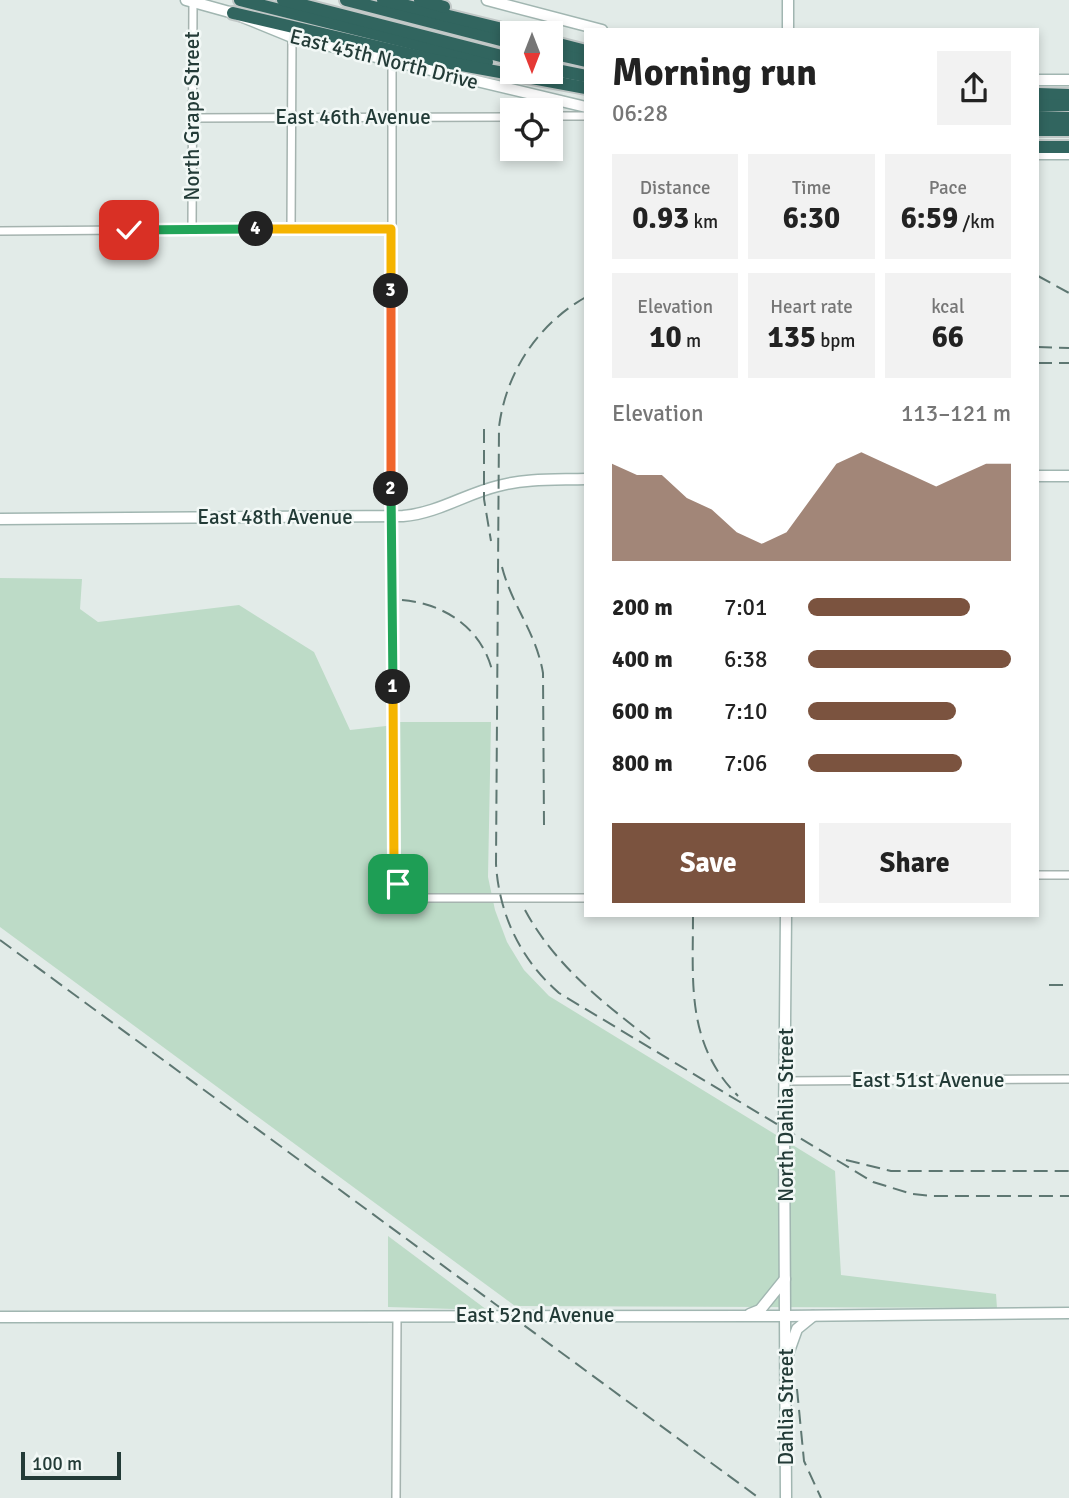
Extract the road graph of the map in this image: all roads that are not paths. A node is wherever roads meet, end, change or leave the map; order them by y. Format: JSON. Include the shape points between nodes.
{"nodes":[{"id":1,"x":240,"y":0,"type":"edge"},
{"id":2,"x":258,"y":0,"type":"edge"},
{"id":3,"x":283,"y":0,"type":"edge"},
{"id":4,"x":345,"y":0,"type":"edge"},
{"id":5,"x":383,"y":0,"type":"edge"},
{"id":6,"x":420,"y":0,"type":"edge"},
{"id":7,"x":487,"y":0,"type":"edge"},
{"id":8,"x":788,"y":0,"type":"edge"},
{"id":9,"x":189,"y":1,"type":"edge"},
{"id":10,"x":233,"y":13,"type":"junction"},
{"id":11,"x":502,"y":21,"type":"edge"},
{"id":12,"x":382,"y":26,"type":"junction"},
{"id":13,"x":594,"y":28,"type":"edge"},
{"id":14,"x":788,"y":28,"type":"edge"},
{"id":15,"x":500,"y":29,"type":"edge"},
{"id":16,"x":292,"y":37,"type":"junction"},
{"id":17,"x":500,"y":40,"type":"edge"},
{"id":18,"x":564,"y":45,"type":"edge"},
{"id":19,"x":584,"y":50,"type":"edge"},
{"id":20,"x":564,"y":55,"type":"edge"},
{"id":21,"x":500,"y":57,"type":"edge"},
{"id":22,"x":584,"y":60,"type":"edge"},
{"id":23,"x":391,"y":62,"type":"junction"},
{"id":24,"x":500,"y":65,"type":"edge"},
{"id":25,"x":564,"y":71,"type":"edge"},
{"id":26,"x":584,"y":76,"type":"edge"},
{"id":27,"x":1039,"y":80,"type":"edge"},
{"id":28,"x":1069,"y":80,"type":"edge"},
{"id":29,"x":564,"y":81,"type":"edge"},
{"id":30,"x":584,"y":86,"type":"edge"},
{"id":31,"x":584,"y":87,"type":"edge"},
{"id":32,"x":1039,"y":94,"type":"edge"},
{"id":33,"x":1069,"y":94,"type":"edge"},
{"id":34,"x":1069,"y":105,"type":"edge"},
{"id":35,"x":1039,"y":106,"type":"edge"},
{"id":36,"x":584,"y":107,"type":"edge"},
{"id":37,"x":563,"y":116,"type":"edge"},
{"id":38,"x":584,"y":116,"type":"edge"},
{"id":39,"x":292,"y":117,"type":"junction"},
{"id":40,"x":391,"y":117,"type":"junction"},
{"id":41,"x":500,"y":117,"type":"edge"},
{"id":42,"x":192,"y":118,"type":"junction"},
{"id":43,"x":1039,"y":118,"type":"edge"},
{"id":44,"x":1069,"y":118,"type":"edge"},
{"id":45,"x":1039,"y":130,"type":"edge"},
{"id":46,"x":1067,"y":131,"type":"edge"},
{"id":47,"x":1039,"y":147,"type":"edge"},
{"id":48,"x":1069,"y":147,"type":"edge"},
{"id":49,"x":1039,"y":154,"type":"edge"},
{"id":50,"x":1069,"y":154,"type":"edge"},
{"id":51,"x":192,"y":229,"type":"junction"},
{"id":52,"x":291,"y":229,"type":"junction"},
{"id":53,"x":391,"y":229,"type":"junction"},
{"id":54,"x":0,"y":231,"type":"edge"},
{"id":55,"x":1039,"y":476,"type":"edge"},
{"id":56,"x":1069,"y":476,"type":"edge"},
{"id":57,"x":584,"y":479,"type":"edge"},
{"id":58,"x":391,"y":516,"type":"junction"},
{"id":59,"x":0,"y":519,"type":"edge"},
{"id":60,"x":1069,"y":874,"type":"edge"},
{"id":61,"x":1039,"y":875,"type":"edge"},
{"id":62,"x":584,"y":898,"type":"edge"},
{"id":63,"x":786,"y":917,"type":"edge"},
{"id":64,"x":1069,"y":1079,"type":"edge"},
{"id":65,"x":786,"y":1081,"type":"junction"},
{"id":66,"x":786,"y":1278,"type":"junction"},
{"id":67,"x":1069,"y":1313,"type":"edge"},
{"id":68,"x":740,"y":1315,"type":"junction"},
{"id":69,"x":397,"y":1316,"type":"junction"},
{"id":70,"x":786,"y":1316,"type":"junction"},
{"id":71,"x":813,"y":1316,"type":"junction"},
{"id":72,"x":0,"y":1317,"type":"edge"},
{"id":73,"x":786,"y":1368,"type":"junction"},
{"id":74,"x":396,"y":1498,"type":"edge"},
{"id":75,"x":786,"y":1498,"type":"edge"}],
"edges":[{"from":1,"to":24,"type":"highway"},
{"from":2,"to":12,"type":"highway"},
{"from":3,"to":12,"type":"highway"},
{"from":4,"to":17,"type":"highway"},
{"from":5,"to":15,"type":"highway"},
{"from":6,"to":11,"type":"highway"},
{"from":7,"to":13,"type":"street"},
{"from":8,"to":14,"type":"street"},
{"from":9,"to":10,"type":"street","name":"East 45th North Drive"},
{"from":9,"to":42,"type":"street","name":"North Grape Street"},
{"from":10,"to":16,"type":"street","name":"East 45th North Drive"},
{"from":10,"to":31,"type":"highway","via":[[433,60]]},
{"from":12,"to":21,"type":"highway"},
{"from":16,"to":23,"type":"street","name":"East 45th North Drive"},
{"from":16,"to":39,"type":"street"},
{"from":18,"to":19,"type":"highway"},
{"from":20,"to":22,"type":"highway"},
{"from":23,"to":36,"type":"street","name":"East 45th North Drive"},
{"from":23,"to":40,"type":"street"},
{"from":25,"to":26,"type":"highway"},
{"from":27,"to":28,"type":"street"},
{"from":29,"to":30,"type":"highway"},
{"from":32,"to":33,"type":"highway"},
{"from":34,"to":35,"type":"highway"},
{"from":37,"to":38,"type":"street"},
{"from":39,"to":40,"type":"street","name":"East 46th Avenue"},
{"from":39,"to":42,"type":"street","name":"East 46th Avenue"},
{"from":39,"to":52,"type":"street"},
{"from":40,"to":41,"type":"street","name":"East 46th Avenue"},
{"from":40,"to":53,"type":"street"},
{"from":42,"to":51,"type":"street","name":"North Grape Street"},
{"from":43,"to":44,"type":"highway"},
{"from":45,"to":46,"type":"highway"},
{"from":47,"to":48,"type":"highway"},
{"from":49,"to":50,"type":"street"},
{"from":51,"to":52,"type":"street"},
{"from":51,"to":54,"type":"street"},
{"from":52,"to":53,"type":"street"},
{"from":53,"to":58,"type":"street"},
{"from":55,"to":56,"type":"street"},
{"from":57,"to":58,"type":"street","name":"East 48th Avenue","via":[[510,483],[432,511]]},
{"from":58,"to":59,"type":"street","name":"East 48th Avenue"},
{"from":58,"to":62,"type":"street","via":[[394,870],[398,884],[414,897],[427,899]]},
{"from":60,"to":61,"type":"street"},
{"from":63,"to":65,"type":"street","name":"North Dahlia Street"},
{"from":64,"to":65,"type":"street","name":"East 51st Avenue"},
{"from":65,"to":66,"type":"street","name":"North Dahlia Street"},
{"from":66,"to":68,"type":"street","via":[[760,1310]]},
{"from":66,"to":70,"type":"street","name":"North Dahlia Street"},
{"from":67,"to":71,"type":"street","name":"East 52nd Avenue"},
{"from":68,"to":69,"type":"street","name":"East 52nd Avenue"},
{"from":68,"to":70,"type":"street","name":"East 52nd Avenue"},
{"from":69,"to":72,"type":"street","name":"East 52nd Avenue"},
{"from":69,"to":74,"type":"street"},
{"from":70,"to":71,"type":"street","name":"East 52nd Avenue"},
{"from":70,"to":73,"type":"street","name":"Dahlia Street"},
{"from":71,"to":73,"type":"street","via":[[797,1329]]},
{"from":73,"to":75,"type":"street","name":"Dahlia Street"}]}
